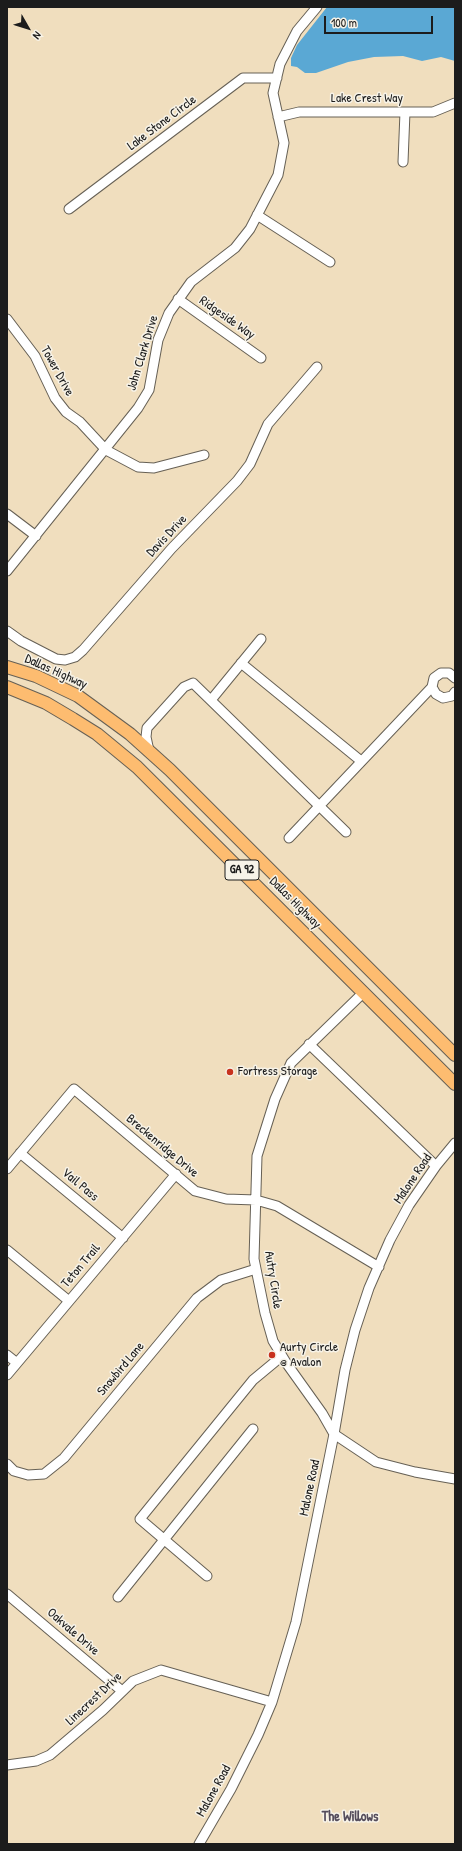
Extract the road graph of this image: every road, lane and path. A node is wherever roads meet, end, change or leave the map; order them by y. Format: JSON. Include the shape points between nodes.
{"nodes":[{"id":1,"x":317,"y":7,"type":"edge"},
{"id":2,"x":277,"y":78,"type":"junction"},
{"id":3,"x":455,"y":103,"type":"edge"},
{"id":4,"x":405,"y":112,"type":"junction"},
{"id":5,"x":278,"y":117,"type":"junction"},
{"id":6,"x":403,"y":162,"type":"dead end"},
{"id":7,"x":69,"y":209,"type":"dead end"},
{"id":8,"x":257,"y":215,"type":"junction"},
{"id":9,"x":330,"y":262,"type":"dead end"},
{"id":10,"x":178,"y":300,"type":"junction"},
{"id":11,"x":7,"y":319,"type":"edge"},
{"id":12,"x":262,"y":358,"type":"dead end"},
{"id":13,"x":317,"y":367,"type":"dead end"},
{"id":14,"x":106,"y":450,"type":"junction"},
{"id":15,"x":204,"y":455,"type":"dead end"},
{"id":16,"x":7,"y":514,"type":"edge"},
{"id":17,"x":36,"y":536,"type":"junction"},
{"id":18,"x":7,"y":571,"type":"edge"},
{"id":19,"x":7,"y":631,"type":"edge"},
{"id":20,"x":261,"y":639,"type":"dead end"},
{"id":21,"x":241,"y":663,"type":"junction"},
{"id":22,"x":7,"y":667,"type":"edge"},
{"id":23,"x":455,"y":678,"type":"edge"},
{"id":24,"x":7,"y":687,"type":"edge"},
{"id":25,"x":432,"y":687,"type":"junction"},
{"id":26,"x":455,"y":692,"type":"edge"},
{"id":27,"x":211,"y":700,"type":"junction"},
{"id":28,"x":147,"y":728,"type":"junction"},
{"id":29,"x":125,"y":730,"type":"junction"},
{"id":30,"x":149,"y":751,"type":"junction"},
{"id":31,"x":361,"y":762,"type":"junction"},
{"id":32,"x":319,"y":806,"type":"junction"},
{"id":33,"x":346,"y":832,"type":"dead end"},
{"id":34,"x":289,"y":838,"type":"dead end"},
{"id":35,"x":364,"y":992,"type":"junction"},
{"id":36,"x":308,"y":1044,"type":"junction"},
{"id":37,"x":455,"y":1055,"type":"edge"},
{"id":38,"x":455,"y":1084,"type":"edge"},
{"id":39,"x":455,"y":1143,"type":"edge"},
{"id":40,"x":20,"y":1153,"type":"junction"},
{"id":41,"x":436,"y":1166,"type":"junction"},
{"id":42,"x":7,"y":1169,"type":"edge"},
{"id":43,"x":176,"y":1174,"type":"junction"},
{"id":44,"x":256,"y":1200,"type":"junction"},
{"id":45,"x":123,"y":1238,"type":"junction"},
{"id":46,"x":7,"y":1250,"type":"edge"},
{"id":47,"x":379,"y":1267,"type":"junction"},
{"id":48,"x":256,"y":1269,"type":"junction"},
{"id":49,"x":69,"y":1301,"type":"junction"},
{"id":50,"x":7,"y":1355,"type":"edge"},
{"id":51,"x":282,"y":1356,"type":"junction"},
{"id":52,"x":17,"y":1363,"type":"junction"},
{"id":53,"x":7,"y":1375,"type":"edge"},
{"id":54,"x":253,"y":1429,"type":"dead end"},
{"id":55,"x":334,"y":1434,"type":"junction"},
{"id":56,"x":7,"y":1464,"type":"edge"},
{"id":57,"x":455,"y":1479,"type":"edge"},
{"id":58,"x":164,"y":1540,"type":"junction"},
{"id":59,"x":206,"y":1576,"type":"dead end"},
{"id":60,"x":7,"y":1594,"type":"edge"},
{"id":61,"x":118,"y":1597,"type":"dead end"},
{"id":62,"x":122,"y":1691,"type":"junction"},
{"id":63,"x":272,"y":1702,"type":"junction"},
{"id":64,"x":7,"y":1765,"type":"edge"},
{"id":65,"x":199,"y":1844,"type":"edge"}],
"edges":[{"from":1,"to":2,"type":"street","name":"John Clark Drive","via":[[297,31],[280,64]]},
{"from":2,"to":5,"type":"street","name":"John Clark Drive","via":[[273,93]]},
{"from":2,"to":7,"type":"street","name":"Lake Stone Circle","via":[[243,78]]},
{"from":3,"to":4,"type":"street","name":"Lake Crest Way","via":[[433,112]]},
{"from":4,"to":5,"type":"street","name":"Lake Crest Way","via":[[299,112]]},
{"from":4,"to":6,"type":"street"},
{"from":5,"to":8,"type":"street","name":"John Clark Drive","via":[[284,143],[278,175]]},
{"from":8,"to":9,"type":"street"},
{"from":8,"to":10,"type":"street","name":"John Clark Drive","via":[[235,248],[191,282]]},
{"from":10,"to":12,"type":"street","name":"Ridgeside Way"},
{"from":10,"to":14,"type":"street","name":"John Clark Drive","via":[[169,312],[158,340],[148,390],[138,408]]},
{"from":11,"to":14,"type":"street","name":"Tower Drive","via":[[35,356],[55,398]]},
{"from":13,"to":19,"type":"street","name":"Davis Drive","via":[[268,424],[250,464],[237,481],[172,548],[75,657],[56,659]]},
{"from":14,"to":15,"type":"street","name":"Tower Drive","via":[[138,467],[154,468]]},
{"from":14,"to":17,"type":"street","name":"John Clark Drive"},
{"from":16,"to":17,"type":"street"},
{"from":17,"to":18,"type":"street","name":"John Clark Drive"},
{"from":20,"to":21,"type":"street"},
{"from":21,"to":27,"type":"street"},
{"from":21,"to":31,"type":"street"},
{"from":22,"to":29,"type":"main road","name":"Dallas Highway","number":"GA 92","via":[[36,676],[78,696]]},
{"from":23,"to":25,"type":"street","via":[[449,673],[441,673],[434,678]]},
{"from":24,"to":35,"type":"main road","name":"Dallas Highway","number":"GA 92","via":[[46,703],[117,749]]},
{"from":25,"to":26,"type":"street","via":[[436,694],[443,698],[452,696]]},
{"from":25,"to":31,"type":"street"},
{"from":27,"to":28,"type":"street","via":[[194,683],[190,683]]},
{"from":27,"to":32,"type":"street"},
{"from":28,"to":29,"type":"street","via":[[134,732]]},
{"from":28,"to":30,"type":"street"},
{"from":29,"to":30,"type":"main road","name":"Dallas Highway","number":"GA 92"},
{"from":30,"to":37,"type":"main road","name":"Dallas Highway","number":"GA 92"},
{"from":31,"to":32,"type":"street"},
{"from":32,"to":33,"type":"street"},
{"from":32,"to":34,"type":"street"},
{"from":35,"to":36,"type":"street","name":"Autry Circle"},
{"from":35,"to":38,"type":"main road","name":"Dallas Highway","number":"GA 92"},
{"from":36,"to":41,"type":"street"},
{"from":36,"to":44,"type":"street","name":"Autry Circle","via":[[291,1063],[261,1139],[257,1156]]},
{"from":39,"to":41,"type":"street","name":"Malone Road"},
{"from":40,"to":42,"type":"street","name":"Breckenridge Drive"},
{"from":40,"to":43,"type":"street","name":"Breckenridge Drive","via":[[74,1089]]},
{"from":40,"to":45,"type":"street","name":"Vail Pass"},
{"from":41,"to":47,"type":"street","name":"Malone Road","via":[[409,1205]]},
{"from":43,"to":44,"type":"street","name":"Breckenridge Drive","via":[[195,1191],[226,1199]]},
{"from":43,"to":45,"type":"street","name":"Teton Trail"},
{"from":44,"to":47,"type":"street","name":"Breckenridge Drive","via":[[277,1206]]},
{"from":44,"to":48,"type":"street","name":"Autry Circle"},
{"from":45,"to":49,"type":"street","name":"Teton Trail"},
{"from":46,"to":49,"type":"street"},
{"from":47,"to":55,"type":"street","name":"Malone Road","via":[[355,1330]]},
{"from":48,"to":51,"type":"street","name":"Autry Circle","via":[[273,1341]]},
{"from":48,"to":56,"type":"street","name":"Snowbird Lane","via":[[221,1280],[197,1298],[64,1458],[44,1474],[28,1475],[14,1471]]},
{"from":49,"to":52,"type":"street","name":"Teton Trail"},
{"from":50,"to":52,"type":"street"},
{"from":51,"to":55,"type":"street","name":"Autry Circle"},
{"from":51,"to":58,"type":"street","via":[[253,1380],[140,1519]]},
{"from":52,"to":53,"type":"street","name":"Teton Trail"},
{"from":54,"to":58,"type":"street"},
{"from":55,"to":57,"type":"street","name":"Autry Circle","via":[[376,1462]]},
{"from":55,"to":63,"type":"street","name":"Malone Road","via":[[296,1622]]},
{"from":58,"to":59,"type":"street"},
{"from":58,"to":61,"type":"street"},
{"from":60,"to":62,"type":"street","name":"Oakvale Drive"},
{"from":62,"to":63,"type":"street","name":"Linecrest Drive","via":[[133,1681],[162,1670]]},
{"from":62,"to":64,"type":"street","name":"Linecrest Drive","via":[[50,1755]]},
{"from":63,"to":65,"type":"street","name":"Malone Road","via":[[231,1789]]}]}
